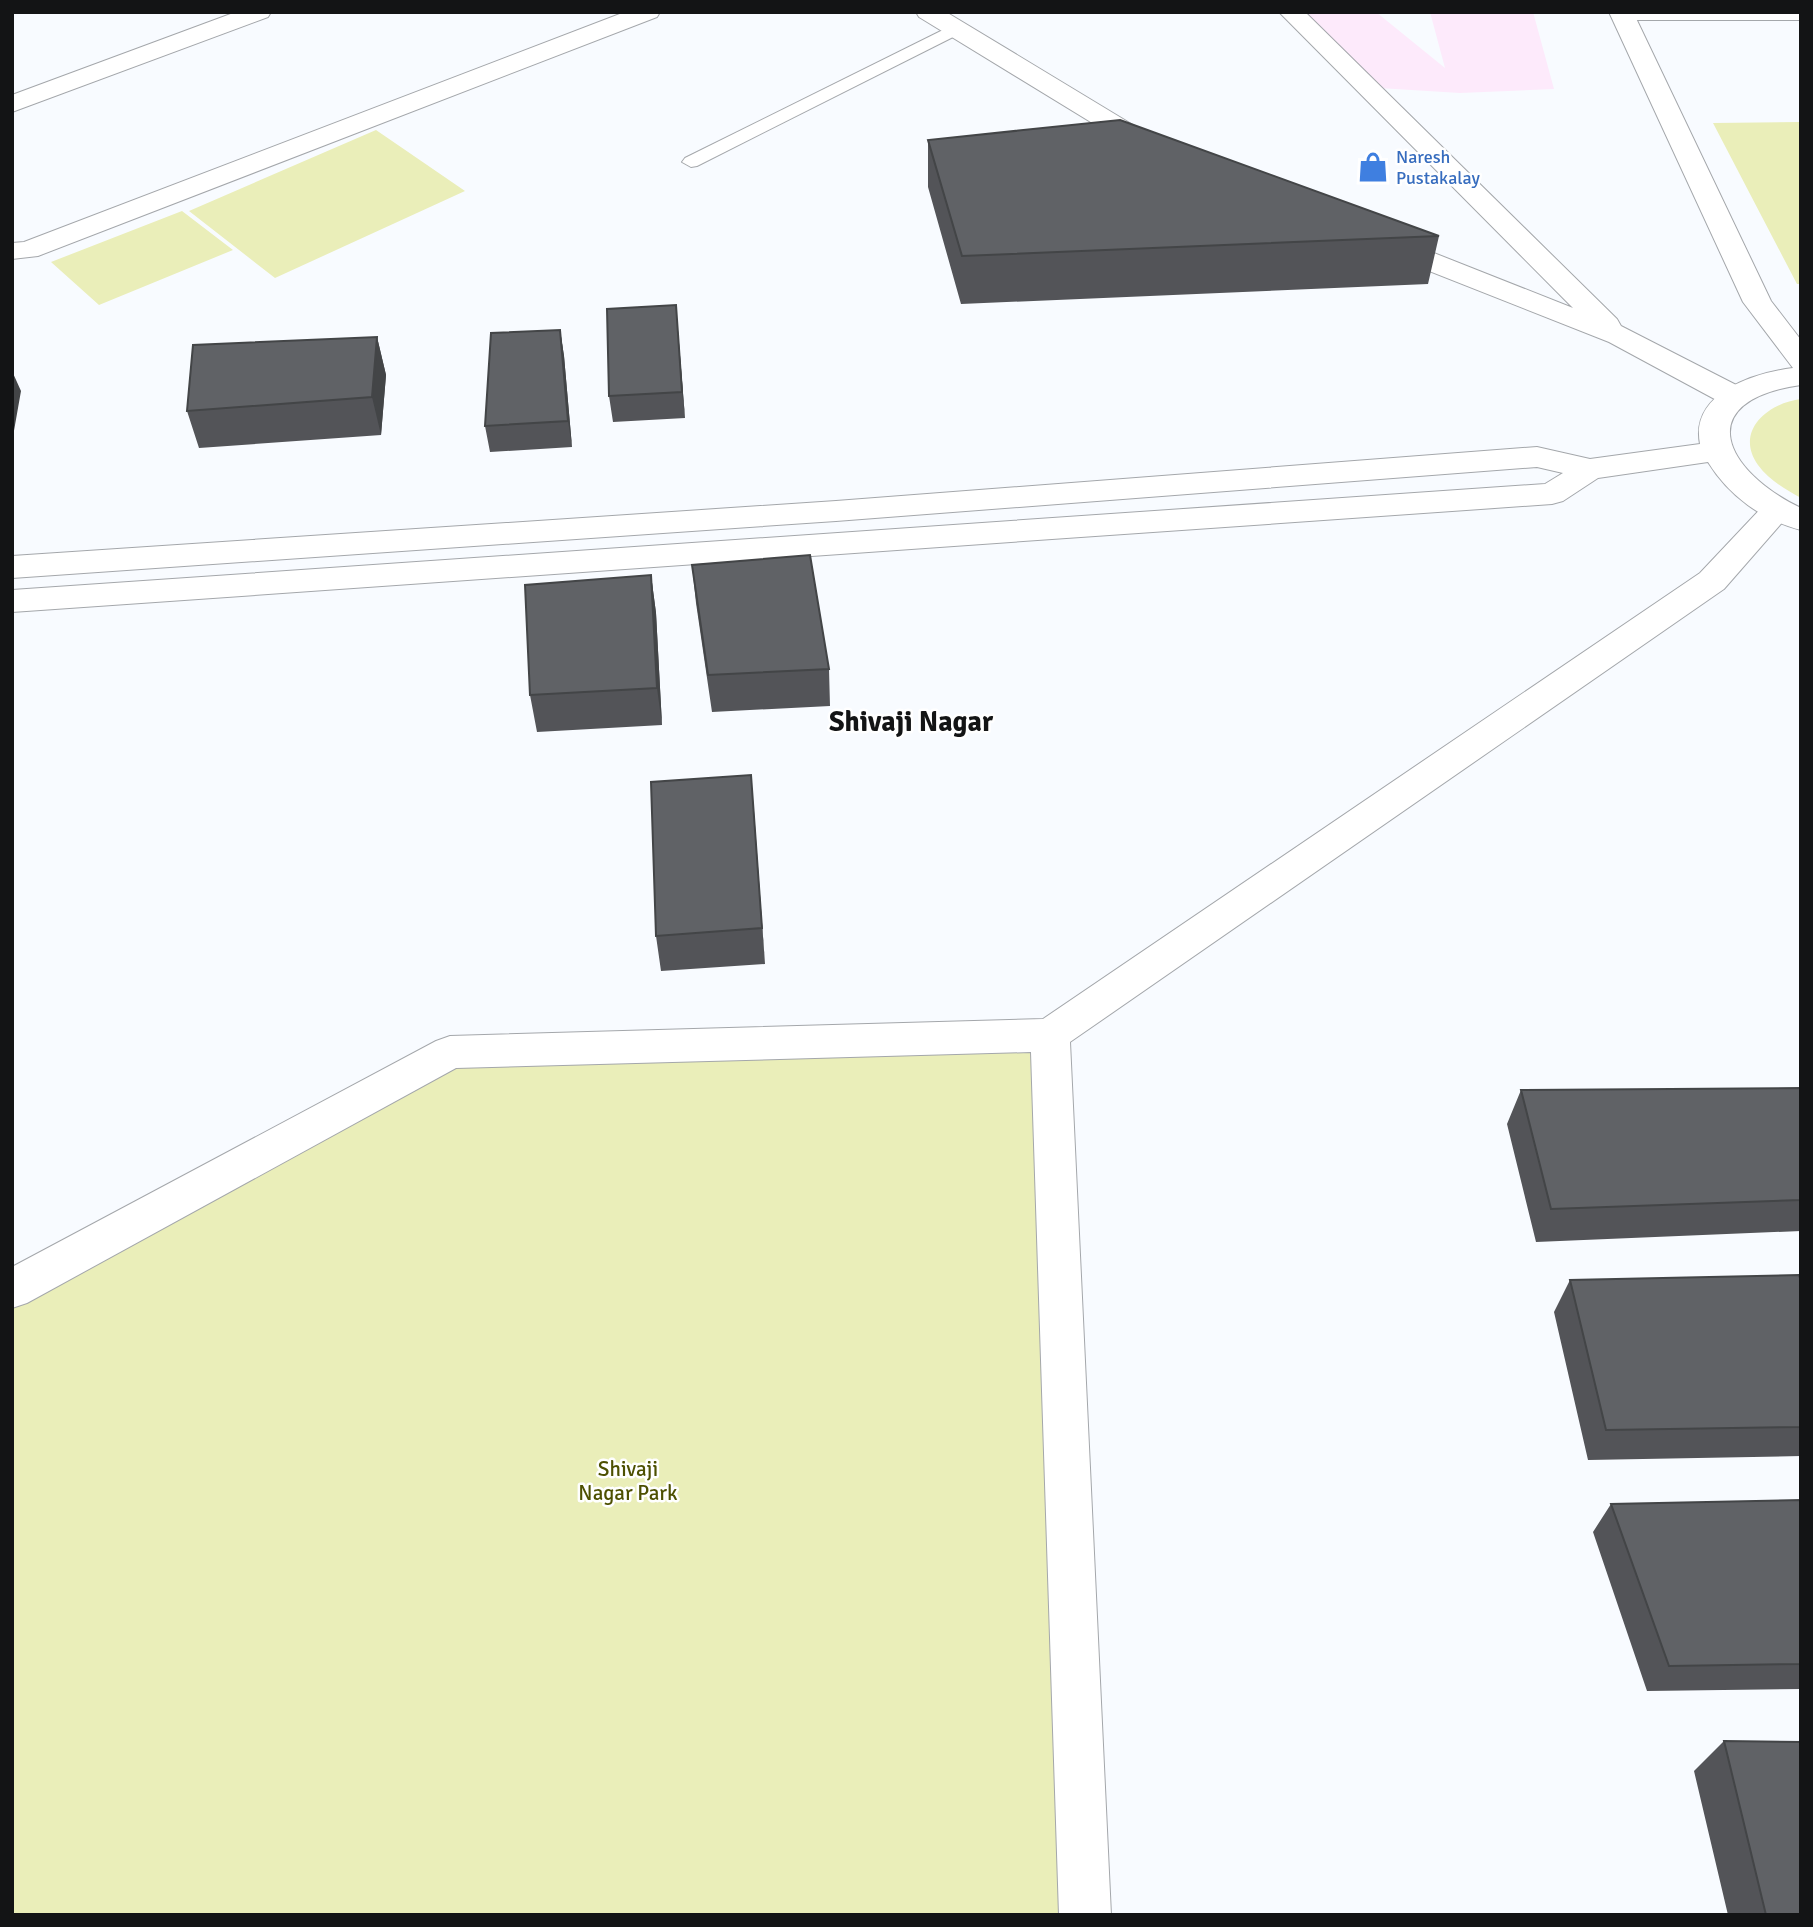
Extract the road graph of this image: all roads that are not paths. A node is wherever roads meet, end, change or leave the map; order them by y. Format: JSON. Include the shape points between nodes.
{"nodes":[{"id":1,"x":260,"y":12,"type":"edge"},
{"id":2,"x":648,"y":12,"type":"edge"},
{"id":3,"x":928,"y":12,"type":"edge"},
{"id":4,"x":1292,"y":12,"type":"edge"},
{"id":5,"x":1622,"y":13,"type":"edge"},
{"id":6,"x":1801,"y":13,"type":"edge"},
{"id":7,"x":955,"y":29,"type":"junction"},
{"id":8,"x":12,"y":104,"type":"edge"},
{"id":9,"x":1173,"y":157,"type":"edge"},
{"id":10,"x":691,"y":162,"type":"dead end"},
{"id":11,"x":1367,"y":237,"type":"edge"},
{"id":12,"x":17,"y":246,"type":"edge"},
{"id":13,"x":1619,"y":337,"type":"junction"},
{"id":14,"x":1801,"y":361,"type":"edge"},
{"id":15,"x":1801,"y":376,"type":"edge"},
{"id":16,"x":1733,"y":396,"type":"junction"},
{"id":17,"x":1717,"y":451,"type":"junction"},
{"id":18,"x":1590,"y":469,"type":"junction"},
{"id":19,"x":1789,"y":515,"type":"edge"},
{"id":20,"x":12,"y":567,"type":"edge"},
{"id":21,"x":12,"y":600,"type":"edge"},
{"id":22,"x":1050,"y":1035,"type":"junction"},
{"id":23,"x":12,"y":1289,"type":"edge"},
{"id":24,"x":1085,"y":1915,"type":"edge"}],
"edges":[{"from":1,"to":8,"type":"street"},
{"from":2,"to":12,"type":"street"},
{"from":3,"to":7,"type":"street"},
{"from":4,"to":13,"type":"street"},
{"from":5,"to":6,"type":"street"},
{"from":5,"to":14,"type":"street","via":[[1757,302]]},
{"from":7,"to":9,"type":"street"},
{"from":7,"to":10,"type":"lane"},
{"from":11,"to":13,"type":"street"},
{"from":13,"to":16,"type":"street"},
{"from":15,"to":16,"type":"street","via":[[1754,385]]},
{"from":16,"to":17,"type":"street","via":[[1719,412],[1714,430]]},
{"from":17,"to":18,"type":"street"},
{"from":17,"to":19,"type":"street","via":[[1749,492]]},
{"from":18,"to":20,"type":"street","via":[[1537,457]]},
{"from":18,"to":21,"type":"street","via":[[1552,494]]},
{"from":19,"to":22,"type":"street","via":[[1712,581]]},
{"from":22,"to":23,"type":"street","via":[[450,1052]]},
{"from":22,"to":24,"type":"street"}]}
